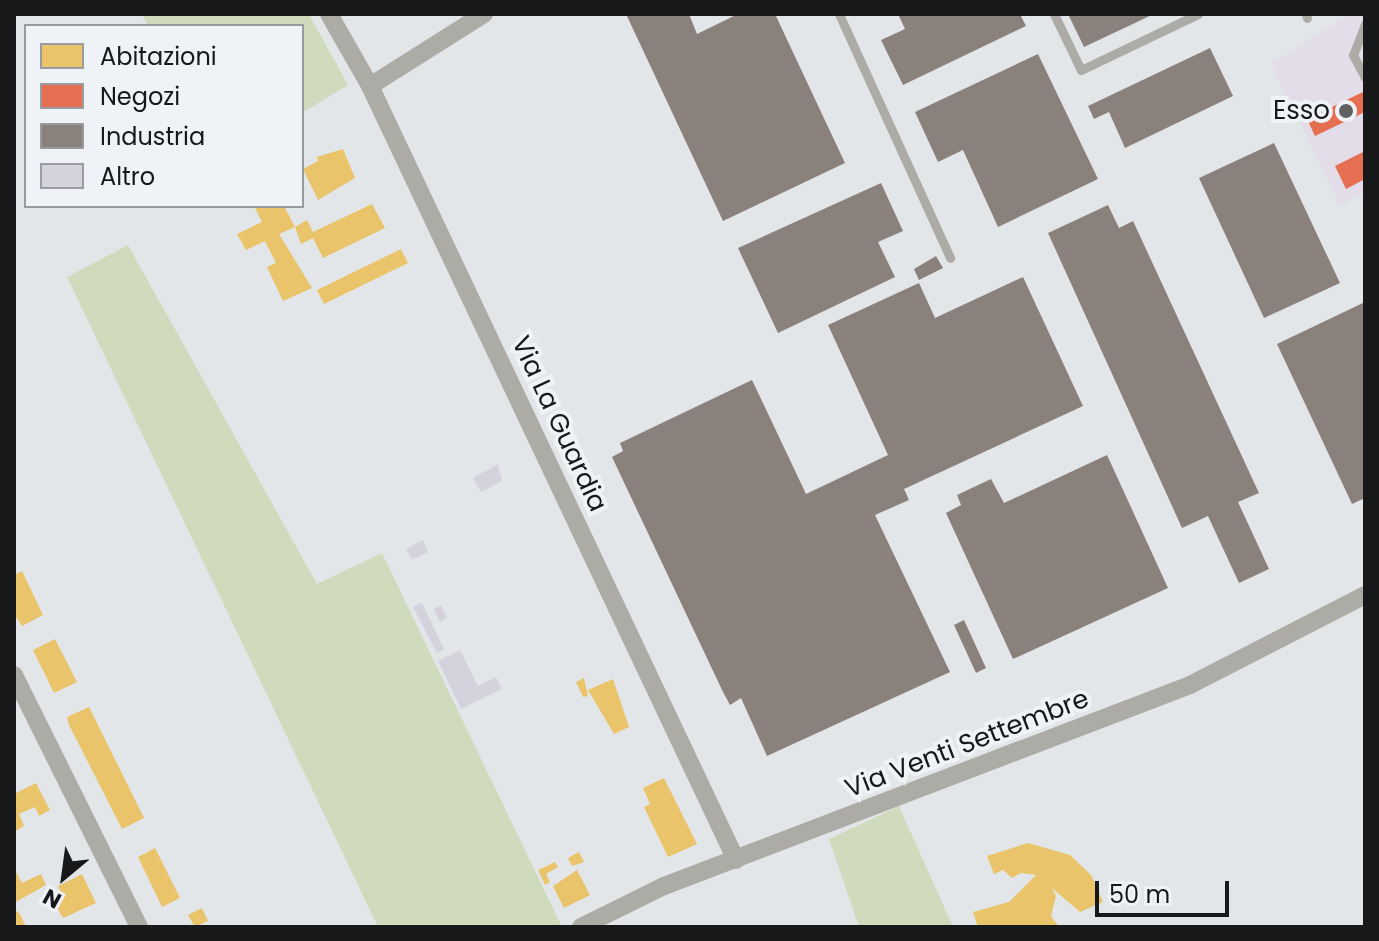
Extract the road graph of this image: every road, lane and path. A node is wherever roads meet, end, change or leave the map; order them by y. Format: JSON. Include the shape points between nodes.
{"nodes":[{"id":1,"x":329,"y":14,"type":"edge"},
{"id":2,"x":484,"y":14,"type":"edge"},
{"id":3,"x":839,"y":14,"type":"edge"},
{"id":4,"x":1054,"y":14,"type":"edge"},
{"id":5,"x":1198,"y":14,"type":"edge"},
{"id":6,"x":1365,"y":24,"type":"edge"},
{"id":7,"x":1365,"y":78,"type":"edge"},
{"id":8,"x":370,"y":86,"type":"junction"},
{"id":9,"x":950,"y":258,"type":"dead end"},
{"id":10,"x":1365,"y":595,"type":"edge"},
{"id":11,"x":14,"y":675,"type":"edge"},
{"id":12,"x":736,"y":860,"type":"junction"},
{"id":13,"x":139,"y":927,"type":"edge"},
{"id":14,"x":581,"y":927,"type":"edge"}],
"edges":[{"from":1,"to":8,"type":"street","name":"Via La Guardia"},
{"from":2,"to":8,"type":"street"},
{"from":3,"to":9,"type":"lane"},
{"from":4,"to":5,"type":"lane","via":[[1081,70]]},
{"from":6,"to":7,"type":"lane","via":[[1353,55]]},
{"from":8,"to":12,"type":"street","name":"Via La Guardia"},
{"from":10,"to":12,"type":"street","name":"Via Venti Settembre","via":[[1190,685]]},
{"from":11,"to":13,"type":"street"},
{"from":12,"to":14,"type":"street","name":"Via Venti Settembre","via":[[664,886]]}]}
